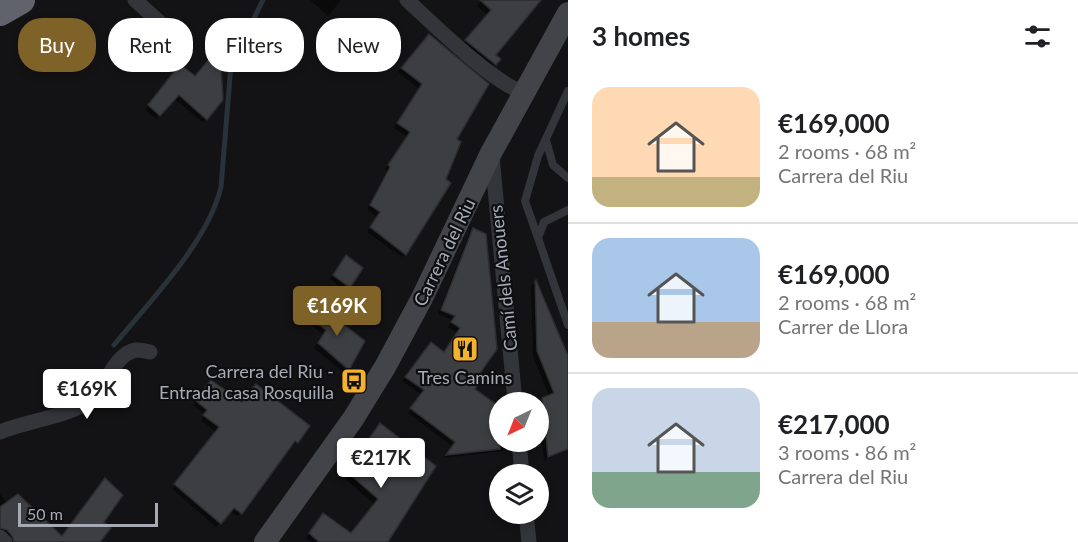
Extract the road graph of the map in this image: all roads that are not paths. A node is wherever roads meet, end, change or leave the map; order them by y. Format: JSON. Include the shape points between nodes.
{"nodes":[{"id":1,"x":21,"y":0,"type":"edge"},
{"id":2,"x":135,"y":0,"type":"edge"},
{"id":3,"x":406,"y":0,"type":"edge"},
{"id":4,"x":0,"y":12,"type":"edge"},
{"id":5,"x":568,"y":13,"type":"edge"},
{"id":6,"x":155,"y":18,"type":"edge"},
{"id":7,"x":568,"y":91,"type":"edge"},
{"id":8,"x":524,"y":92,"type":"junction"},
{"id":9,"x":546,"y":140,"type":"junction"},
{"id":10,"x":491,"y":153,"type":"junction"},
{"id":11,"x":568,"y":178,"type":"edge"},
{"id":12,"x":568,"y":210,"type":"edge"},
{"id":13,"x":538,"y":238,"type":"junction"},
{"id":14,"x":568,"y":326,"type":"edge"},
{"id":15,"x":150,"y":352,"type":"dead end"},
{"id":16,"x":514,"y":392,"type":"edge"},
{"id":17,"x":0,"y":432,"type":"edge"},
{"id":18,"x":527,"y":524,"type":"edge"},
{"id":19,"x":0,"y":537,"type":"edge"},
{"id":20,"x":5,"y":542,"type":"edge"},
{"id":21,"x":265,"y":542,"type":"edge"},
{"id":22,"x":529,"y":542,"type":"edge"}],
"edges":[{"from":1,"to":4,"type":"highway"},
{"from":2,"to":6,"type":"street"},
{"from":3,"to":8,"type":"street","via":[[495,77]]},
{"from":5,"to":8,"type":"street","name":"Carrera del Riu"},
{"from":7,"to":9,"type":"lane"},
{"from":8,"to":10,"type":"street","name":"Carrera del Riu"},
{"from":9,"to":11,"type":"lane","via":[[553,165]]},
{"from":9,"to":13,"type":"lane","via":[[525,201]]},
{"from":10,"to":16,"type":"street","name":"Camí dels Anouers"},
{"from":10,"to":21,"type":"street","name":"Carrera del Riu","via":[[385,367],[354,420]]},
{"from":12,"to":13,"type":"lane","via":[[544,222]]},
{"from":13,"to":14,"type":"lane"},
{"from":15,"to":17,"type":"street","via":[[136,350],[119,359],[90,401],[63,414]]},
{"from":18,"to":22,"type":"street"},
{"from":19,"to":20,"type":"street"}]}
